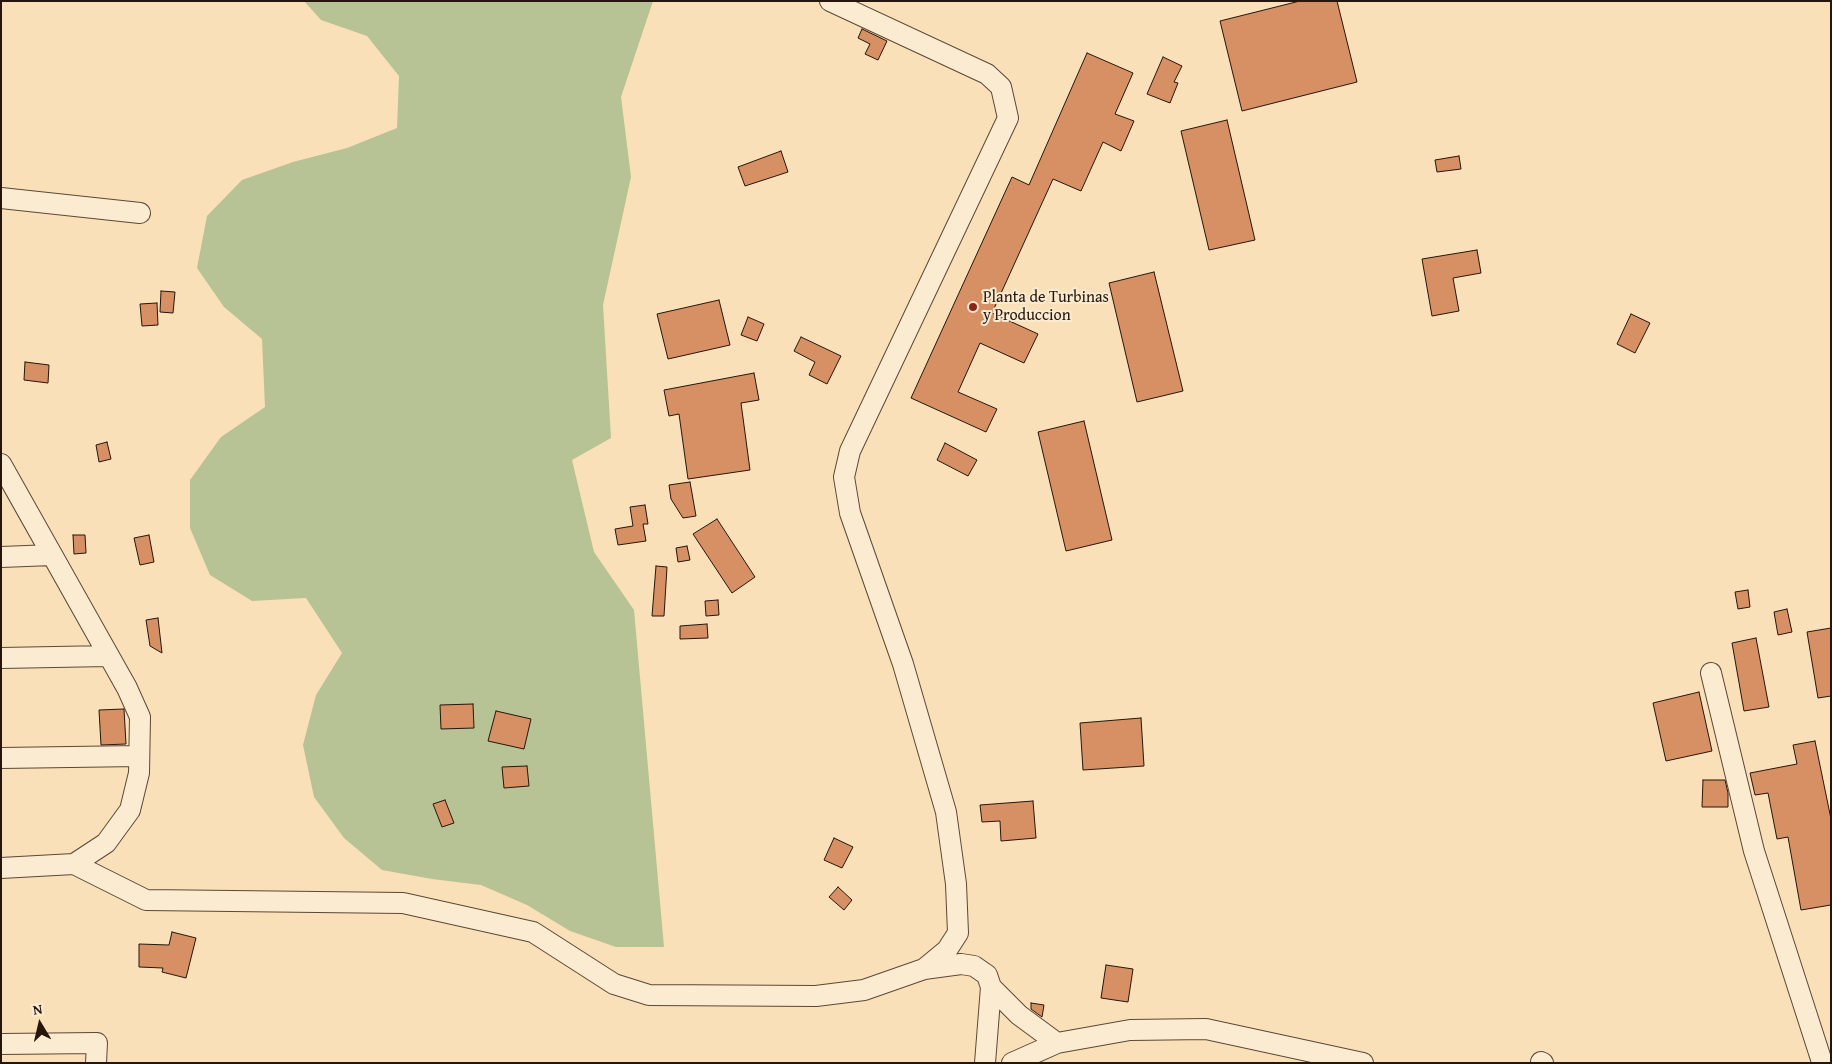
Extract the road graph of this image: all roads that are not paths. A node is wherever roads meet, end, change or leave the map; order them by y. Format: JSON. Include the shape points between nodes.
{"nodes":[{"id":1,"x":830,"y":1,"type":"edge"},
{"id":2,"x":1,"y":198,"type":"edge"},
{"id":3,"x":140,"y":213,"type":"dead end"},
{"id":4,"x":1,"y":464,"type":"edge"},
{"id":5,"x":52,"y":555,"type":"junction"},
{"id":6,"x":1,"y":557,"type":"edge"},
{"id":7,"x":108,"y":656,"type":"junction"},
{"id":8,"x":1,"y":658,"type":"edge"},
{"id":9,"x":1711,"y":673,"type":"dead end"},
{"id":10,"x":139,"y":756,"type":"junction"},
{"id":11,"x":1,"y":758,"type":"edge"},
{"id":12,"x":74,"y":864,"type":"junction"},
{"id":13,"x":1,"y":868,"type":"edge"},
{"id":14,"x":924,"y":969,"type":"junction"},
{"id":15,"x":991,"y":987,"type":"junction"},
{"id":16,"x":1057,"y":1043,"type":"junction"},
{"id":17,"x":1,"y":1044,"type":"edge"},
{"id":18,"x":1825,"y":1059,"type":"edge"},
{"id":19,"x":96,"y":1063,"type":"edge"},
{"id":20,"x":984,"y":1063,"type":"edge"},
{"id":21,"x":1012,"y":1063,"type":"edge"},
{"id":22,"x":1363,"y":1063,"type":"edge"}],
"edges":[{"from":1,"to":14,"type":"street","via":[[987,74],[1001,87],[1008,118],[850,451],[844,477],[850,513],[902,664],[946,812],[956,884],[958,933],[947,950]]},
{"from":2,"to":3,"type":"street"},
{"from":4,"to":5,"type":"street"},
{"from":5,"to":6,"type":"street"},
{"from":5,"to":7,"type":"street"},
{"from":7,"to":8,"type":"street"},
{"from":7,"to":10,"type":"street","via":[[140,717]]},
{"from":9,"to":18,"type":"street","via":[[1754,851]]},
{"from":10,"to":11,"type":"street"},
{"from":10,"to":12,"type":"street","via":[[139,773],[130,810],[106,843]]},
{"from":12,"to":13,"type":"street"},
{"from":12,"to":14,"type":"street","via":[[146,900],[403,903],[533,932],[614,984],[649,995],[816,996],[864,990]]},
{"from":14,"to":15,"type":"street","via":[[961,964],[974,966],[987,975]]},
{"from":15,"to":16,"type":"street","via":[[1019,1015]]},
{"from":15,"to":20,"type":"street"},
{"from":16,"to":21,"type":"street"},
{"from":16,"to":22,"type":"street","via":[[1130,1030],[1206,1029]]},
{"from":17,"to":19,"type":"street","via":[[97,1043]]}]}
